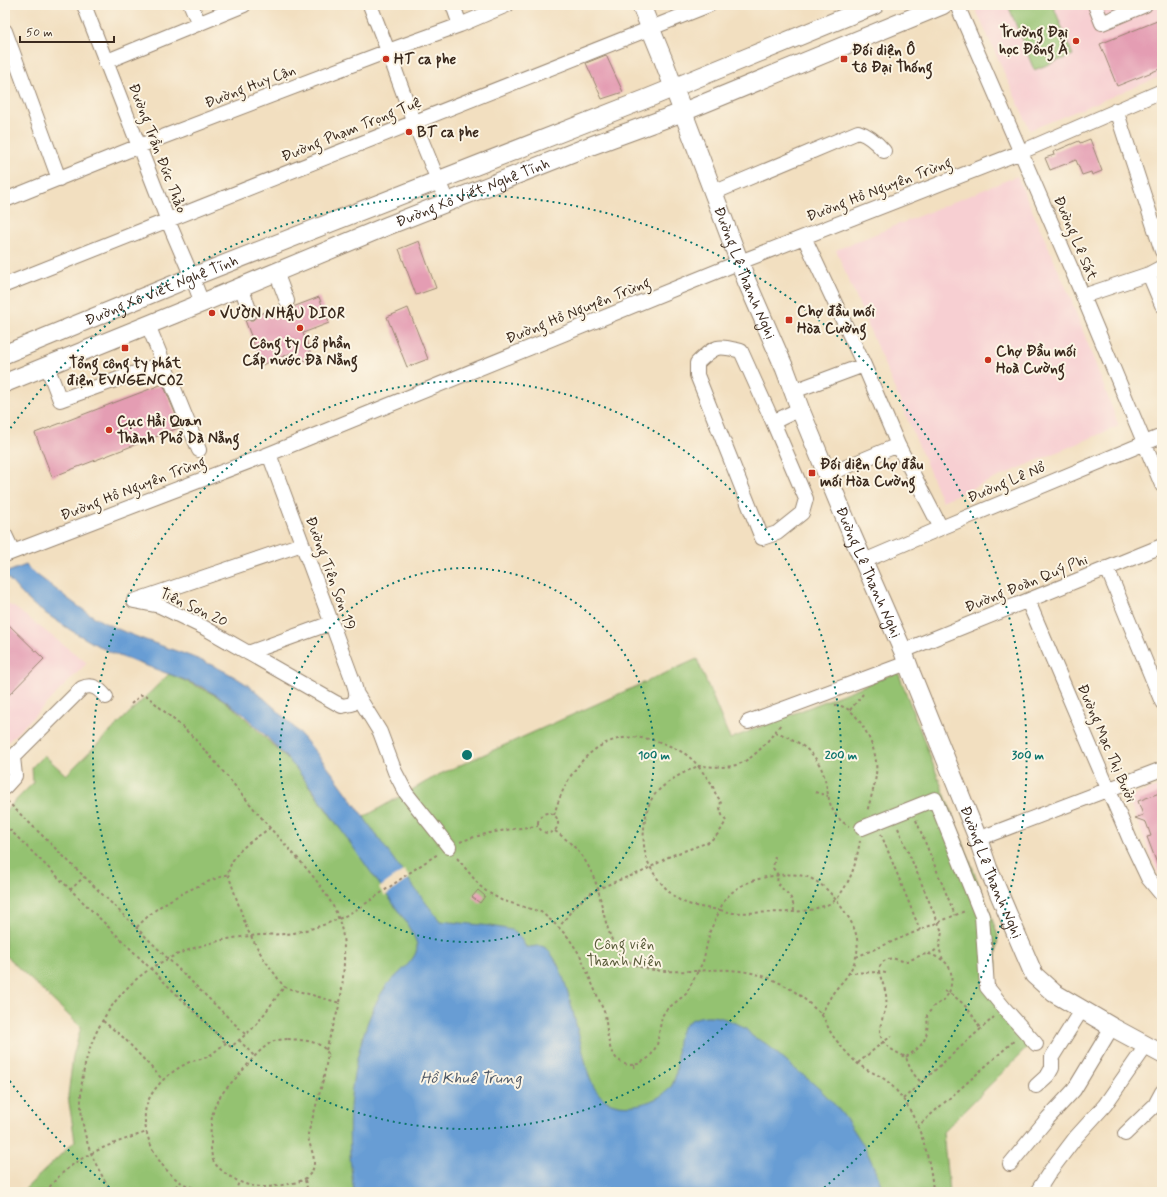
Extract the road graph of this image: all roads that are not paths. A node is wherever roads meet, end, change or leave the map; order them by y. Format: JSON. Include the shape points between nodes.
{"nodes":[{"id":1,"x":84,"y":5,"type":"edge"},
{"id":2,"x":191,"y":5,"type":"edge"},
{"id":3,"x":244,"y":5,"type":"edge"},
{"id":4,"x":370,"y":5,"type":"edge"},
{"id":5,"x":452,"y":5,"type":"edge"},
{"id":6,"x":507,"y":5,"type":"edge"},
{"id":7,"x":641,"y":5,"type":"edge"},
{"id":8,"x":709,"y":5,"type":"edge"},
{"id":9,"x":875,"y":5,"type":"edge"},
{"id":10,"x":942,"y":5,"type":"edge"},
{"id":11,"x":957,"y":5,"type":"edge"},
{"id":12,"x":1095,"y":5,"type":"edge"},
{"id":13,"x":1137,"y":7,"type":"edge"},
{"id":14,"x":199,"y":24,"type":"junction"},
{"id":15,"x":460,"y":25,"type":"junction"},
{"id":16,"x":650,"y":29,"type":"junction"},
{"id":17,"x":5,"y":31,"type":"edge"},
{"id":18,"x":388,"y":51,"type":"junction"},
{"id":19,"x":105,"y":62,"type":"junction"},
{"id":20,"x":674,"y":88,"type":"junction"},
{"id":21,"x":1162,"y":91,"type":"edge"},
{"id":22,"x":1116,"y":110,"type":"junction"},
{"id":23,"x":683,"y":112,"type":"junction"},
{"id":24,"x":414,"y":122,"type":"junction"},
{"id":25,"x":139,"y":146,"type":"junction"},
{"id":26,"x":884,"y":151,"type":"dead end"},
{"id":27,"x":1021,"y":152,"type":"junction"},
{"id":28,"x":59,"y":179,"type":"junction"},
{"id":29,"x":439,"y":180,"type":"junction"},
{"id":30,"x":713,"y":193,"type":"junction"},
{"id":31,"x":5,"y":200,"type":"edge"},
{"id":32,"x":447,"y":202,"type":"junction"},
{"id":33,"x":168,"y":221,"type":"junction"},
{"id":34,"x":804,"y":237,"type":"junction"},
{"id":35,"x":1162,"y":251,"type":"edge"},
{"id":36,"x":740,"y":262,"type":"junction"},
{"id":37,"x":1162,"y":267,"type":"edge"},
{"id":38,"x":276,"y":272,"type":"junction"},
{"id":39,"x":1149,"y":274,"type":"junction"},
{"id":40,"x":192,"y":277,"type":"junction"},
{"id":41,"x":5,"y":285,"type":"edge"},
{"id":42,"x":241,"y":287,"type":"junction"},
{"id":43,"x":1083,"y":296,"type":"junction"},
{"id":44,"x":287,"y":301,"type":"dead end"},
{"id":45,"x":202,"y":303,"type":"junction"},
{"id":46,"x":1162,"y":305,"type":"edge"},
{"id":47,"x":250,"y":312,"type":"dead end"},
{"id":48,"x":148,"y":325,"type":"junction"},
{"id":49,"x":5,"y":354,"type":"edge"},
{"id":50,"x":163,"y":363,"type":"junction"},
{"id":51,"x":864,"y":364,"type":"junction"},
{"id":52,"x":47,"y":366,"type":"junction"},
{"id":53,"x":5,"y":383,"type":"edge"},
{"id":54,"x":794,"y":391,"type":"junction"},
{"id":55,"x":800,"y":409,"type":"junction"},
{"id":56,"x":773,"y":422,"type":"junction"},
{"id":57,"x":1162,"y":436,"type":"edge"},
{"id":58,"x":1144,"y":443,"type":"junction"},
{"id":59,"x":898,"y":445,"type":"junction"},
{"id":60,"x":199,"y":450,"type":"dead end"},
{"id":61,"x":269,"y":454,"type":"junction"},
{"id":62,"x":827,"y":475,"type":"junction"},
{"id":63,"x":1162,"y":485,"type":"edge"},
{"id":64,"x":941,"y":528,"type":"junction"},
{"id":65,"x":5,"y":535,"type":"edge"},
{"id":66,"x":302,"y":544,"type":"junction"},
{"id":67,"x":1162,"y":546,"type":"edge"},
{"id":68,"x":9,"y":554,"type":"edge"},
{"id":69,"x":864,"y":561,"type":"junction"},
{"id":70,"x":1107,"y":568,"type":"junction"},
{"id":71,"x":1028,"y":601,"type":"junction"},
{"id":72,"x":331,"y":623,"type":"junction"},
{"id":73,"x":248,"y":653,"type":"junction"},
{"id":74,"x":905,"y":657,"type":"junction"},
{"id":75,"x":106,"y":697,"type":"dead end"},
{"id":76,"x":354,"y":698,"type":"junction"},
{"id":77,"x":1162,"y":702,"type":"edge"},
{"id":78,"x":748,"y":722,"type":"dead end"},
{"id":79,"x":9,"y":761,"type":"edge"},
{"id":80,"x":1162,"y":769,"type":"edge"},
{"id":81,"x":5,"y":787,"type":"edge"},
{"id":82,"x":1108,"y":790,"type":"junction"},
{"id":83,"x":862,"y":828,"type":"road end"},
{"id":84,"x":978,"y":839,"type":"junction"},
{"id":85,"x":449,"y":847,"type":"road end"},
{"id":86,"x":1162,"y":895,"type":"edge"},
{"id":87,"x":1082,"y":1009,"type":"junction"},
{"id":88,"x":1112,"y":1027,"type":"junction"},
{"id":89,"x":1036,"y":1044,"type":"dead end"},
{"id":90,"x":1146,"y":1046,"type":"junction"},
{"id":91,"x":1162,"y":1054,"type":"edge"},
{"id":92,"x":1036,"y":1086,"type":"dead end"},
{"id":93,"x":1162,"y":1092,"type":"edge"},
{"id":94,"x":1125,"y":1134,"type":"dead end"},
{"id":95,"x":1010,"y":1164,"type":"dead end"},
{"id":96,"x":1037,"y":1192,"type":"edge"}],
"edges":[{"from":1,"to":19,"type":"street","name":"Đường Trần Đức Thảo"},
{"from":2,"to":14,"type":"street"},
{"from":3,"to":14,"type":"street"},
{"from":4,"to":18,"type":"street"},
{"from":5,"to":15,"type":"street"},
{"from":6,"to":15,"type":"street","name":"Đường Huy Cận"},
{"from":7,"to":16,"type":"main road","name":"Đường Lê Thanh Nghị"},
{"from":8,"to":16,"type":"street","name":"Đường Phạm Trọng Tuệ"},
{"from":9,"to":20,"type":"main road","name":"Đường Xô Viết Nghệ Tĩnh"},
{"from":10,"to":23,"type":"main road","name":"Đường Xô Viết Nghệ Tĩnh"},
{"from":11,"to":27,"type":"street","name":"Đường Lê Sát"},
{"from":12,"to":13,"type":"street","via":[[1102,23]]},
{"from":14,"to":19,"type":"street"},
{"from":15,"to":18,"type":"street","name":"Đường Huy Cận"},
{"from":16,"to":20,"type":"main road","name":"Đường Lê Thanh Nghị"},
{"from":16,"to":24,"type":"street","name":"Đường Phạm Trọng Tuệ"},
{"from":17,"to":28,"type":"street"},
{"from":18,"to":24,"type":"street"},
{"from":18,"to":25,"type":"street","name":"Đường Huy Cận"},
{"from":19,"to":25,"type":"street","name":"Đường Trần Đức Thảo"},
{"from":20,"to":23,"type":"main road","name":"Đường Lê Thanh Nghị"},
{"from":20,"to":29,"type":"main road","name":"Đường Xô Viết Nghệ Tĩnh"},
{"from":21,"to":22,"type":"street","name":"Đường Hồ Nguyên Trừng"},
{"from":22,"to":27,"type":"street","name":"Đường Hồ Nguyên Trừng"},
{"from":22,"to":35,"type":"street"},
{"from":23,"to":30,"type":"main road","name":"Đường Lê Thanh Nghị"},
{"from":23,"to":32,"type":"main road","name":"Đường Xô Viết Nghệ Tĩnh"},
{"from":24,"to":29,"type":"street"},
{"from":24,"to":33,"type":"street","name":"Đường Phạm Trọng Tuệ"},
{"from":25,"to":28,"type":"street","name":"Đường Huy Cận"},
{"from":25,"to":33,"type":"street","name":"Đường Trần Đức Thảo"},
{"from":26,"to":30,"type":"street","via":[[872,139],[858,132]]},
{"from":27,"to":34,"type":"street","name":"Đường Hồ Nguyên Trừng"},
{"from":27,"to":43,"type":"street","name":"Đường Lê Sát"},
{"from":28,"to":31,"type":"street","name":"Đường Huy Cận"},
{"from":29,"to":32,"type":"street"},
{"from":29,"to":40,"type":"main road","name":"Đường Xô Viết Nghệ Tĩnh"},
{"from":30,"to":36,"type":"main road","name":"Đường Lê Thanh Nghị"},
{"from":32,"to":38,"type":"main road","name":"Đường Xô Viết Nghệ Tĩnh"},
{"from":33,"to":40,"type":"street","name":"Đường Trần Đức Thảo"},
{"from":33,"to":41,"type":"street","name":"Đường Phạm Trọng Tuệ"},
{"from":34,"to":36,"type":"street","name":"Đường Hồ Nguyên Trừng"},
{"from":34,"to":51,"type":"street"},
{"from":36,"to":54,"type":"main road","name":"Đường Lê Thanh Nghị"},
{"from":36,"to":61,"type":"street","name":"Đường Hồ Nguyên Trừng"},
{"from":37,"to":39,"type":"street"},
{"from":38,"to":42,"type":"main road","name":"Đường Xô Viết Nghệ Tĩnh"},
{"from":38,"to":44,"type":"street"},
{"from":39,"to":43,"type":"street"},
{"from":39,"to":46,"type":"street"},
{"from":40,"to":45,"type":"street","name":"Đường Trần Đức Thảo"},
{"from":40,"to":49,"type":"main road","name":"Đường Xô Viết Nghệ Tĩnh"},
{"from":42,"to":45,"type":"main road","name":"Đường Xô Viết Nghệ Tĩnh"},
{"from":42,"to":47,"type":"street"},
{"from":43,"to":58,"type":"street","name":"Đường Lê Sát"},
{"from":45,"to":48,"type":"main road","name":"Đường Xô Viết Nghệ Tĩnh"},
{"from":48,"to":50,"type":"street"},
{"from":48,"to":52,"type":"main road","name":"Đường Xô Viết Nghệ Tĩnh"},
{"from":50,"to":52,"type":"street","via":[[60,400]]},
{"from":50,"to":60,"type":"street"},
{"from":51,"to":54,"type":"street"},
{"from":51,"to":59,"type":"street"},
{"from":52,"to":53,"type":"main road","name":"Đường Xô Viết Nghệ Tĩnh"},
{"from":54,"to":55,"type":"main road","name":"Đường Lê Thanh Nghị"},
{"from":55,"to":56,"type":"street"},
{"from":55,"to":62,"type":"main road","name":"Đường Lê Thanh Nghị"},
{"from":56,"to":56,"type":"street","via":[[741,351],[724,347],[711,350],[697,363],[697,375],[762,538],[777,533],[802,513],[806,499]]},
{"from":57,"to":58,"type":"street","name":"Đường Lê Nổ"},
{"from":58,"to":63,"type":"street","name":"Đường Lê Sát"},
{"from":58,"to":64,"type":"street","name":"Đường Lê Nổ"},
{"from":59,"to":62,"type":"street"},
{"from":59,"to":64,"type":"street"},
{"from":61,"to":66,"type":"street","name":"Đường Tiên Sơn 19"},
{"from":61,"to":68,"type":"street","name":"Đường Hồ Nguyên Trừng"},
{"from":62,"to":69,"type":"main road","name":"Đường Lê Thanh Nghị"},
{"from":64,"to":69,"type":"street","name":"Đường Lê Nổ"},
{"from":65,"to":68,"type":"street"},
{"from":66,"to":72,"type":"street","name":"Đường Tiên Sơn 19"},
{"from":66,"to":73,"type":"street","name":"Tiên Sơn 20","via":[[134,601],[160,606]]},
{"from":67,"to":70,"type":"street","name":"Đường Đoàn Quý Phi"},
{"from":69,"to":74,"type":"main road","name":"Đường Lê Thanh Nghị"},
{"from":70,"to":71,"type":"street","name":"Đường Đoàn Quý Phi"},
{"from":70,"to":77,"type":"street"},
{"from":71,"to":74,"type":"street","name":"Đường Đoàn Quý Phi"},
{"from":71,"to":82,"type":"street","name":"Đường Mạc Thị Bưởi"},
{"from":72,"to":73,"type":"street"},
{"from":72,"to":76,"type":"street","name":"Đường Tiên Sơn 19"},
{"from":73,"to":76,"type":"street","name":"Tiên Sơn 20","via":[[342,706]]},
{"from":74,"to":78,"type":"street","name":"Đường Đoàn Quý Phi"},
{"from":74,"to":84,"type":"main road","name":"Đường Lê Thanh Nghị"},
{"from":75,"to":79,"type":"street","via":[[92,686],[82,688]]},
{"from":76,"to":85,"type":"street","name":"Đường Tiên Sơn 19","via":[[380,732],[403,788]]},
{"from":79,"to":81,"type":"street","via":[[15,776]]},
{"from":80,"to":82,"type":"street"},
{"from":82,"to":84,"type":"street"},
{"from":82,"to":86,"type":"street","name":"Đường Mạc Thị Bưởi","via":[[1148,878]]},
{"from":83,"to":89,"type":"street","via":[[935,799],[982,916],[987,987]]},
{"from":84,"to":87,"type":"main road","name":"Đường Lê Thanh Nghị","via":[[1034,974],[1054,993]]},
{"from":87,"to":88,"type":"main road","name":"Đường Lê Thanh Nghị"},
{"from":87,"to":92,"type":"street","via":[[1052,1056],[1052,1068],[1048,1075]]},
{"from":88,"to":90,"type":"main road","name":"Đường Lê Thanh Nghị"},
{"from":88,"to":95,"type":"street","via":[[1074,1090]]},
{"from":90,"to":91,"type":"main road","name":"Đường Lê Thanh Nghị"},
{"from":90,"to":96,"type":"street","via":[[1105,1105],[1076,1137]]},
{"from":93,"to":94,"type":"street","via":[[1155,1105]]}]}
